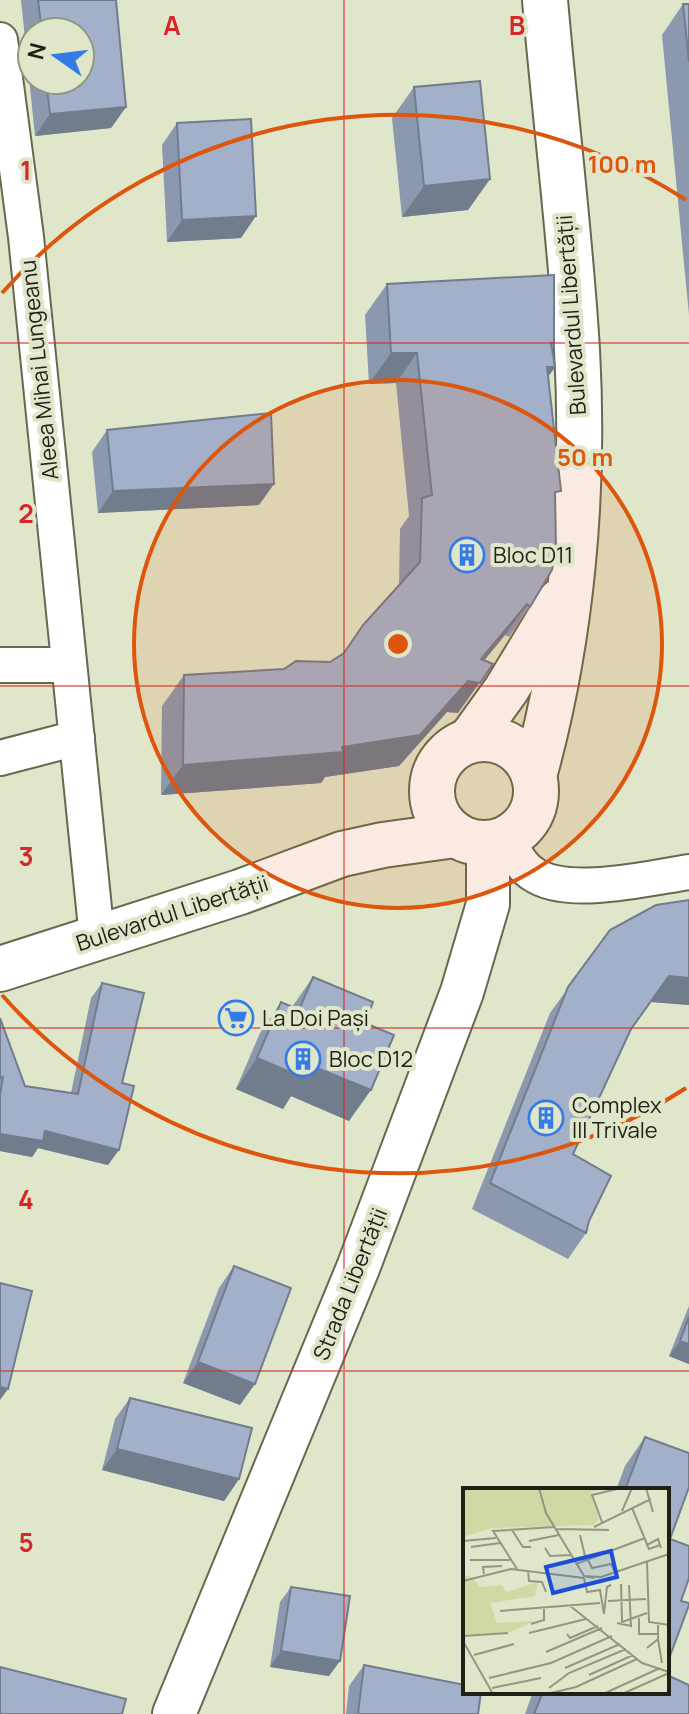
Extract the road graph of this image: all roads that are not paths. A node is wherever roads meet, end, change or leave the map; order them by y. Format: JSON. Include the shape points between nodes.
{"nodes":[{"id":1,"x":545,"y":0,"type":"edge"},
{"id":2,"x":0,"y":40,"type":"edge"},
{"id":3,"x":570,"y":583,"type":"junction"},
{"id":4,"x":0,"y":665,"type":"edge"},
{"id":5,"x":69,"y":665,"type":"junction"},
{"id":6,"x":77,"y":738,"type":"junction"},
{"id":7,"x":470,"y":740,"type":"junction"},
{"id":8,"x":0,"y":758,"type":"edge"},
{"id":9,"x":534,"y":776,"type":"junction"},
{"id":10,"x":433,"y":777,"type":"junction"},
{"id":11,"x":483,"y":839,"type":"junction"},
{"id":12,"x":342,"y":854,"type":"junction"},
{"id":13,"x":689,"y":872,"type":"edge"},
{"id":14,"x":97,"y":938,"type":"junction"},
{"id":15,"x":0,"y":969,"type":"edge"},
{"id":16,"x":174,"y":1714,"type":"edge"}],
"edges":[{"from":1,"to":3,"type":"main road","name":"Bulevardul Libertății","via":[[577,352],[579,456]]},
{"from":2,"to":5,"type":"street","name":"Aleea Mihai Lungeanu","via":[[26,237]]},
{"from":3,"to":7,"type":"main road","name":"Bulevardul Libertății","via":[[535,646]]},
{"from":3,"to":9,"type":"main road","name":"Bulevardul Libertății","via":[[557,680]]},
{"from":4,"to":5,"type":"street"},
{"from":5,"to":6,"type":"street","name":"Aleea Mihai Lungeanu"},
{"from":6,"to":8,"type":"street"},
{"from":6,"to":14,"type":"street","name":"Aleea Mihai Lungeanu"},
{"from":7,"to":9,"type":"main road","via":[[502,741],[527,761]]},
{"from":7,"to":10,"type":"main road","via":[[453,748]]},
{"from":9,"to":11,"type":"main road","via":[[537,795],[521,828]]},
{"from":10,"to":11,"type":"main road","via":[[435,812],[444,825]]},
{"from":10,"to":12,"type":"main road","name":"Bulevardul Libertății"},
{"from":11,"to":12,"type":"main road","name":"Bulevardul Libertății","via":[[383,845]]},
{"from":11,"to":13,"type":"street","via":[[548,882],[602,884]]},
{"from":11,"to":16,"type":"street","name":"Strada Libertății","via":[[488,904],[462,992],[358,1268]]},
{"from":12,"to":14,"type":"main road","name":"Bulevardul Libertății"},
{"from":14,"to":15,"type":"main road","name":"Bulevardul Libertății"}]}
